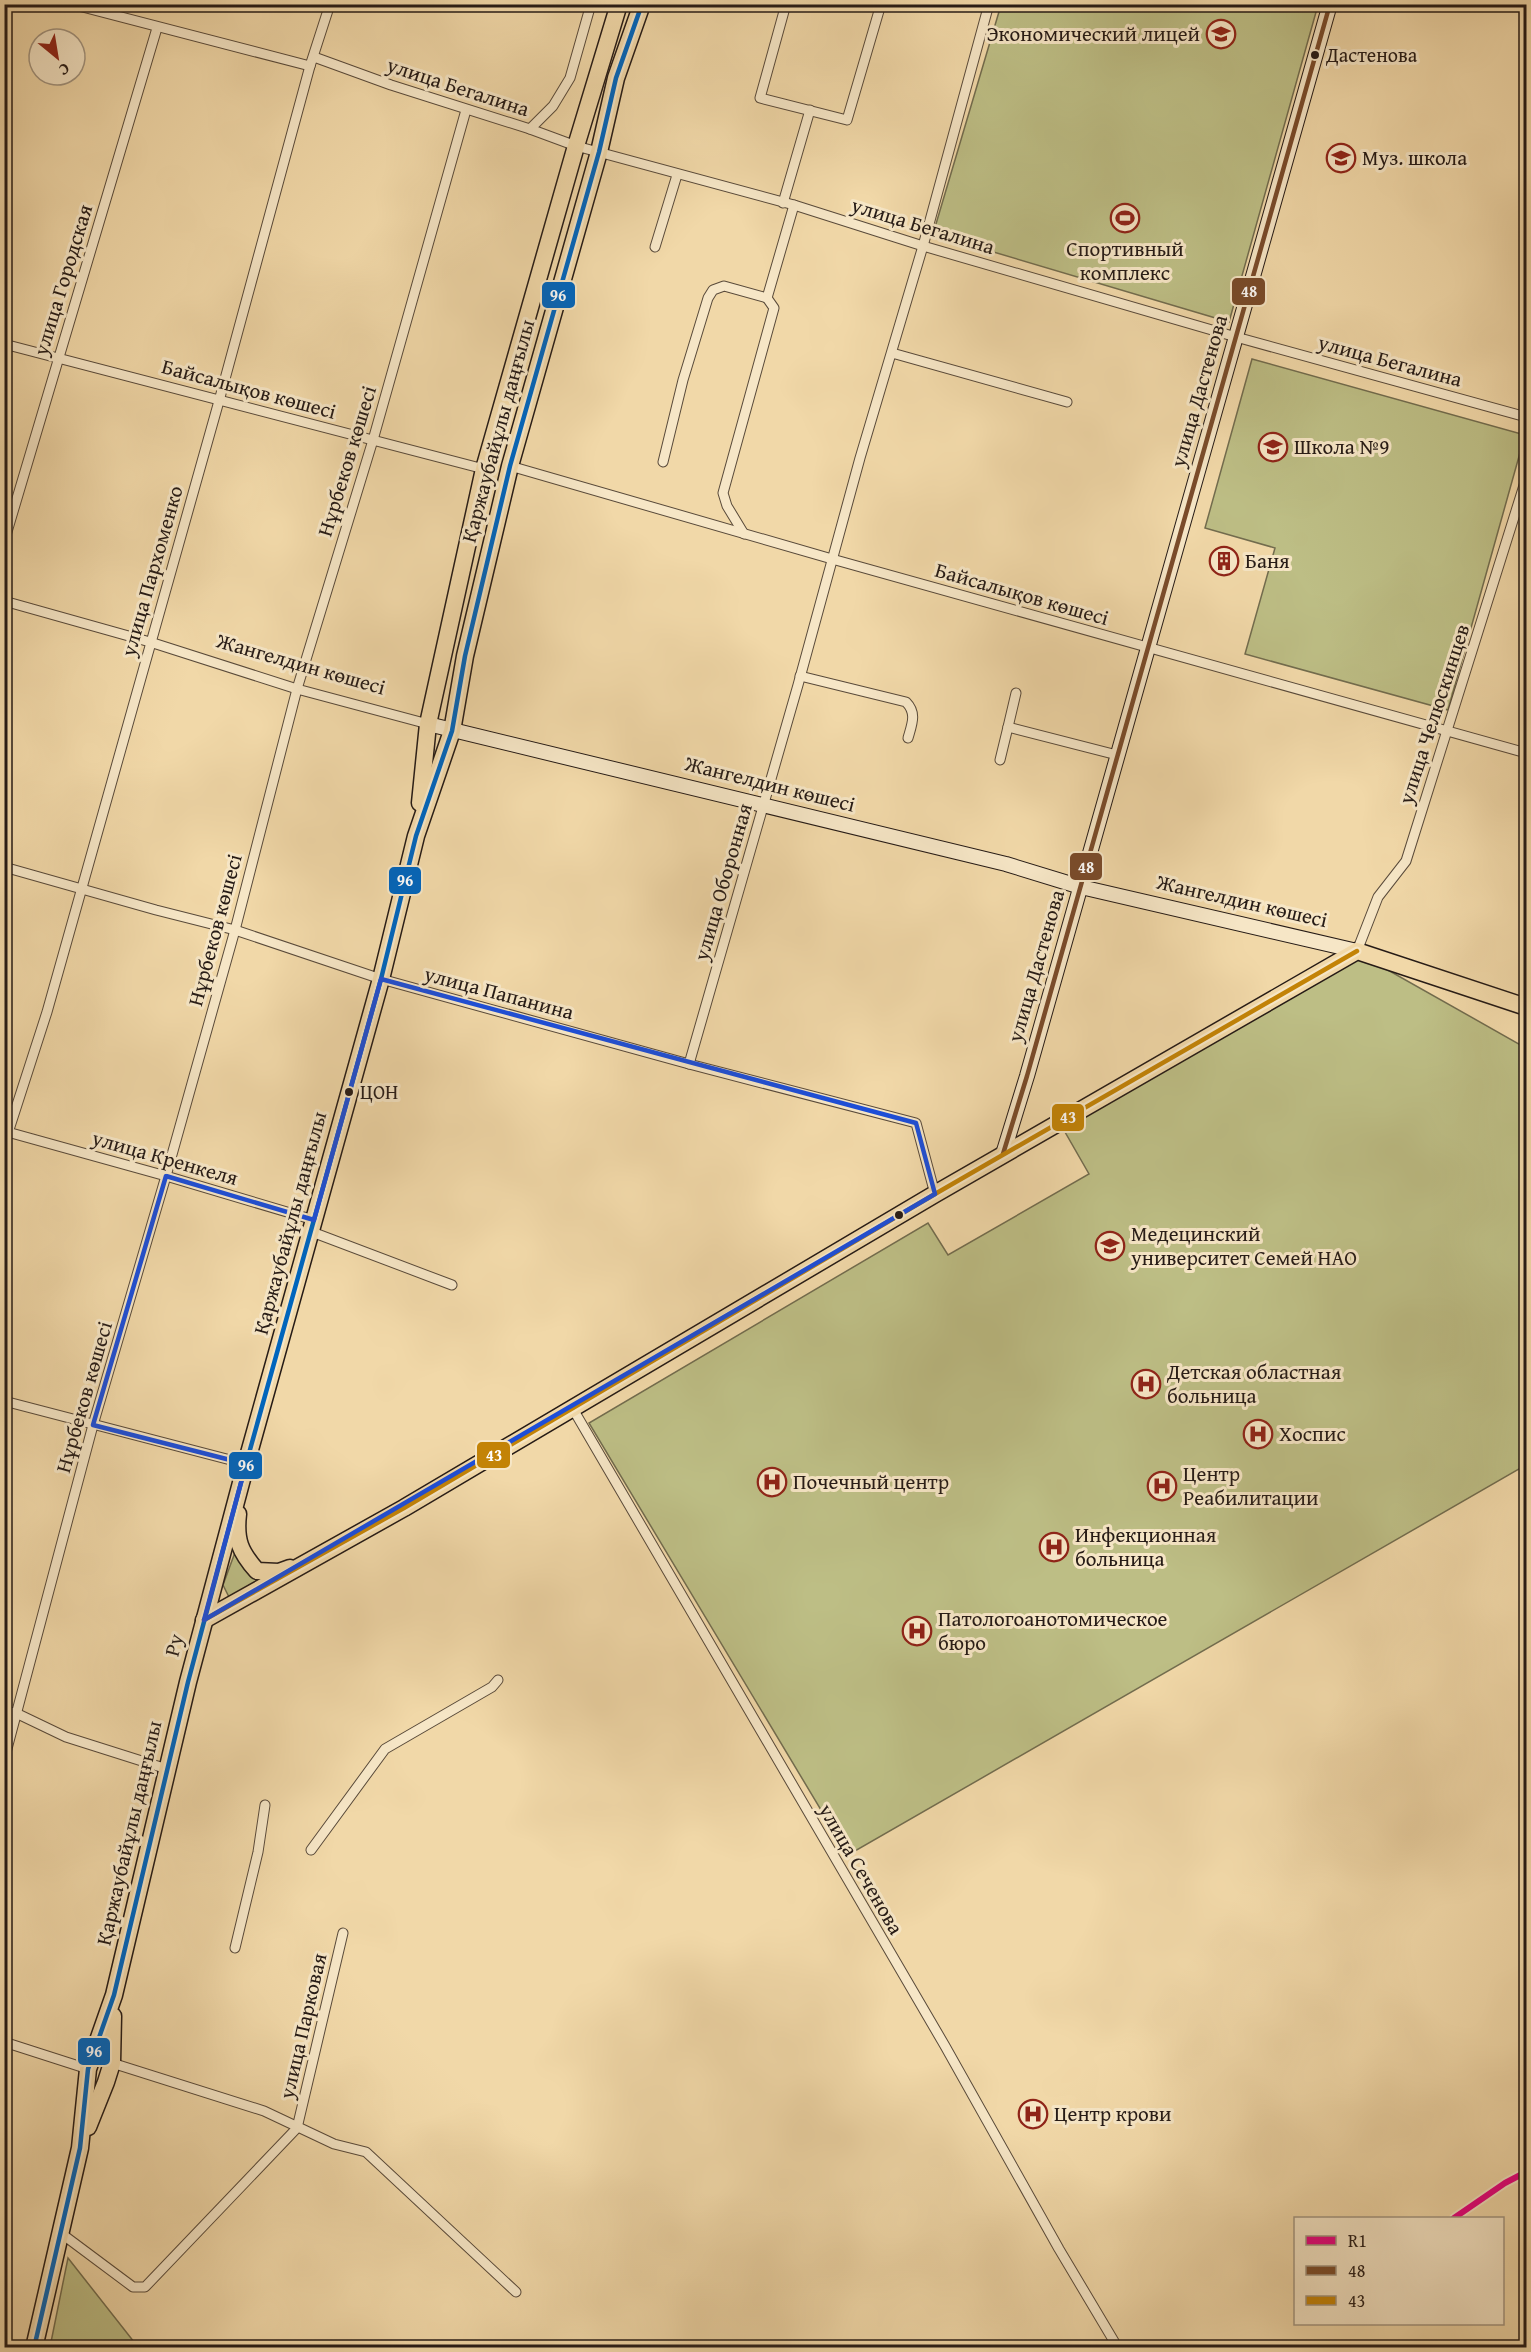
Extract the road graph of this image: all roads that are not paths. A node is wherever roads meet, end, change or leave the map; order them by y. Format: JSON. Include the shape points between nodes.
{"nodes":[{"id":1,"x":71,"y":4,"type":"edge"},
{"id":2,"x":330,"y":4,"type":"edge"},
{"id":3,"x":591,"y":4,"type":"edge"},
{"id":4,"x":619,"y":4,"type":"edge"},
{"id":5,"x":642,"y":4,"type":"edge"},
{"id":6,"x":786,"y":4,"type":"edge"},
{"id":7,"x":881,"y":4,"type":"edge"},
{"id":8,"x":989,"y":4,"type":"edge"},
{"id":9,"x":1330,"y":4,"type":"edge"},
{"id":10,"x":157,"y":28,"type":"junction"},
{"id":11,"x":312,"y":62,"type":"junction"},
{"id":12,"x":466,"y":110,"type":"junction"},
{"id":13,"x":810,"y":110,"type":"junction"},
{"id":14,"x":530,"y":129,"type":"junction"},
{"id":15,"x":576,"y":146,"type":"junction"},
{"id":16,"x":599,"y":152,"type":"junction"},
{"id":17,"x":677,"y":175,"type":"junction"},
{"id":18,"x":783,"y":203,"type":"junction"},
{"id":19,"x":794,"y":206,"type":"junction"},
{"id":20,"x":923,"y":246,"type":"junction"},
{"id":21,"x":655,"y":247,"type":"dead end"},
{"id":22,"x":767,"y":298,"type":"junction"},
{"id":23,"x":1236,"y":337,"type":"junction"},
{"id":24,"x":4,"y":344,"type":"edge"},
{"id":25,"x":891,"y":353,"type":"junction"},
{"id":26,"x":59,"y":356,"type":"junction"},
{"id":27,"x":219,"y":401,"type":"junction"},
{"id":28,"x":1066,"y":402,"type":"dead end"},
{"id":29,"x":1527,"y":417,"type":"edge"},
{"id":30,"x":373,"y":440,"type":"junction"},
{"id":31,"x":663,"y":462,"type":"dead end"},
{"id":32,"x":510,"y":466,"type":"junction"},
{"id":33,"x":484,"y":469,"type":"junction"},
{"id":34,"x":1527,"y":479,"type":"edge"},
{"id":35,"x":744,"y":534,"type":"junction"},
{"id":36,"x":4,"y":542,"type":"edge"},
{"id":37,"x":832,"y":560,"type":"junction"},
{"id":38,"x":4,"y":601,"type":"edge"},
{"id":39,"x":150,"y":642,"type":"junction"},
{"id":40,"x":1147,"y":647,"type":"junction"},
{"id":41,"x":800,"y":676,"type":"junction"},
{"id":42,"x":297,"y":689,"type":"junction"},
{"id":43,"x":1016,"y":693,"type":"dead end"},
{"id":44,"x":428,"y":724,"type":"junction"},
{"id":45,"x":1008,"y":727,"type":"junction"},
{"id":46,"x":452,"y":731,"type":"junction"},
{"id":47,"x":1448,"y":731,"type":"junction"},
{"id":48,"x":908,"y":738,"type":"dead end"},
{"id":49,"x":1527,"y":739,"type":"edge"},
{"id":50,"x":1525,"y":753,"type":"edge"},
{"id":51,"x":1117,"y":754,"type":"junction"},
{"id":52,"x":1000,"y":760,"type":"dead end"},
{"id":53,"x":763,"y":806,"type":"junction"},
{"id":54,"x":416,"y":836,"type":"junction"},
{"id":55,"x":4,"y":867,"type":"edge"},
{"id":56,"x":1081,"y":887,"type":"junction"},
{"id":57,"x":81,"y":888,"type":"junction"},
{"id":58,"x":235,"y":930,"type":"junction"},
{"id":59,"x":1358,"y":951,"type":"junction"},
{"id":60,"x":381,"y":979,"type":"junction"},
{"id":61,"x":1527,"y":1007,"type":"edge"},
{"id":62,"x":689,"y":1064,"type":"junction"},
{"id":63,"x":6,"y":1132,"type":"edge"},
{"id":64,"x":4,"y":1145,"type":"edge"},
{"id":65,"x":1003,"y":1154,"type":"junction"},
{"id":66,"x":166,"y":1176,"type":"junction"},
{"id":67,"x":935,"y":1194,"type":"junction"},
{"id":68,"x":313,"y":1226,"type":"junction"},
{"id":69,"x":452,"y":1285,"type":"dead end"},
{"id":70,"x":4,"y":1401,"type":"edge"},
{"id":71,"x":573,"y":1409,"type":"junction"},
{"id":72,"x":93,"y":1425,"type":"junction"},
{"id":73,"x":246,"y":1464,"type":"junction"},
{"id":74,"x":241,"y":1482,"type":"junction"},
{"id":75,"x":319,"y":1557,"type":"junction"},
{"id":76,"x":242,"y":1600,"type":"junction"},
{"id":77,"x":204,"y":1620,"type":"junction"},
{"id":78,"x":498,"y":1680,"type":"dead end"},
{"id":79,"x":188,"y":1682,"type":"junction"},
{"id":80,"x":4,"y":1711,"type":"edge"},
{"id":81,"x":18,"y":1714,"type":"junction"},
{"id":82,"x":4,"y":1760,"type":"edge"},
{"id":83,"x":167,"y":1769,"type":"junction"},
{"id":84,"x":266,"y":1805,"type":"dead end"},
{"id":85,"x":311,"y":1850,"type":"dead end"},
{"id":86,"x":343,"y":1933,"type":"dead end"},
{"id":87,"x":235,"y":1948,"type":"dead end"},
{"id":88,"x":4,"y":2042,"type":"edge"},
{"id":89,"x":106,"y":2054,"type":"junction"},
{"id":90,"x":88,"y":2073,"type":"junction"},
{"id":91,"x":106,"y":2082,"type":"junction"},
{"id":92,"x":297,"y":2128,"type":"junction"},
{"id":93,"x":80,"y":2148,"type":"junction"},
{"id":94,"x":62,"y":2234,"type":"junction"},
{"id":95,"x":516,"y":2292,"type":"dead end"},
{"id":96,"x":34,"y":2348,"type":"edge"},
{"id":97,"x":1118,"y":2348,"type":"edge"}],
"edges":[{"from":1,"to":10,"type":"street","name":"улица Бегалина"},
{"from":2,"to":11,"type":"street","name":"улица Пархоменко"},
{"from":3,"to":14,"type":"street","via":[[570,78],[553,106]]},
{"from":4,"to":15,"type":"highway","name":"Қаржаубайұлы даңғылы"},
{"from":5,"to":16,"type":"highway","name":"Қаржаубайұлы даңғылы","via":[[616,78]]},
{"from":6,"to":13,"type":"street","via":[[760,98]]},
{"from":7,"to":13,"type":"street","via":[[847,120]]},
{"from":8,"to":20,"type":"street","name":"улица Оборонная"},
{"from":9,"to":23,"type":"street","name":"улица Дастенова"},
{"from":10,"to":11,"type":"street","name":"улица Бегалина"},
{"from":10,"to":26,"type":"street","name":"улица Городская"},
{"from":11,"to":12,"type":"street","name":"улица Бегалина"},
{"from":11,"to":27,"type":"street","name":"улица Пархоменко"},
{"from":12,"to":14,"type":"street","name":"улица Бегалина"},
{"from":12,"to":30,"type":"street","name":"Нұрбеков көшесі"},
{"from":13,"to":18,"type":"street"},
{"from":14,"to":15,"type":"street","name":"улица Бегалина"},
{"from":15,"to":16,"type":"street","name":"улица Бегалина"},
{"from":15,"to":33,"type":"highway","name":"Қаржаубайұлы даңғылы"},
{"from":16,"to":17,"type":"street","name":"улица Бегалина"},
{"from":16,"to":32,"type":"highway","name":"Қаржаубайұлы даңғылы"},
{"from":17,"to":18,"type":"street","name":"улица Бегалина"},
{"from":17,"to":21,"type":"street"},
{"from":18,"to":19,"type":"street","name":"улица Бегалина"},
{"from":19,"to":20,"type":"street","name":"улица Бегалина"},
{"from":19,"to":22,"type":"street"},
{"from":20,"to":23,"type":"street","name":"улица Бегалина"},
{"from":20,"to":25,"type":"street","name":"улица Оборонная"},
{"from":22,"to":31,"type":"street","via":[[724,286],[713,290],[683,380]]},
{"from":22,"to":35,"type":"street","via":[[774,308],[723,493]]},
{"from":23,"to":29,"type":"street","name":"улица Бегалина"},
{"from":23,"to":40,"type":"street","name":"улица Дастенова"},
{"from":24,"to":26,"type":"street","name":"Байсалықов көшесі"},
{"from":25,"to":28,"type":"street"},
{"from":25,"to":37,"type":"street","name":"улица Оборонная"},
{"from":26,"to":27,"type":"street","name":"Байсалықов көшесі"},
{"from":26,"to":36,"type":"street","name":"улица Городская"},
{"from":27,"to":30,"type":"street","name":"Байсалықов көшесі"},
{"from":27,"to":39,"type":"street","name":"улица Пархоменко"},
{"from":30,"to":33,"type":"street","name":"Байсалықов көшесі"},
{"from":30,"to":42,"type":"street","name":"Нұрбеков көшесі"},
{"from":32,"to":35,"type":"street","name":"Байсалықов көшесі"},
{"from":32,"to":46,"type":"highway","name":"Қаржаубайұлы даңғылы","via":[[465,656]]},
{"from":33,"to":44,"type":"highway","name":"Қаржаубайұлы даңғылы"},
{"from":34,"to":47,"type":"street","name":"улица Челюскинцев"},
{"from":35,"to":37,"type":"street","name":"Байсалықов көшесі"},
{"from":37,"to":40,"type":"street","name":"Байсалықов көшесі"},
{"from":37,"to":41,"type":"street","name":"улица Оборонная"},
{"from":38,"to":39,"type":"street","name":"Жангелдин көшесі"},
{"from":39,"to":42,"type":"street","name":"Жангелдин көшесі"},
{"from":39,"to":57,"type":"street","name":"улица Пархоменко"},
{"from":40,"to":47,"type":"street","name":"Байсалықов көшесі"},
{"from":40,"to":51,"type":"street","name":"улица Дастенова"},
{"from":41,"to":48,"type":"street","via":[[906,702],[914,717]]},
{"from":41,"to":53,"type":"street","name":"улица Оборонная"},
{"from":42,"to":44,"type":"street","name":"Жангелдин көшесі"},
{"from":42,"to":58,"type":"street","name":"Нұрбеков көшесі"},
{"from":43,"to":45,"type":"street"},
{"from":44,"to":46,"type":"street","name":"Жангелдин көшесі"},
{"from":44,"to":54,"type":"highway","name":"Қаржаубайұлы даңғылы"},
{"from":45,"to":51,"type":"street"},
{"from":45,"to":52,"type":"street"},
{"from":46,"to":53,"type":"street","name":"Жангелдин көшесі"},
{"from":46,"to":54,"type":"highway","name":"Қаржаубайұлы даңғылы"},
{"from":47,"to":50,"type":"street","name":"Байсалықов көшесі"},
{"from":47,"to":59,"type":"street","name":"улица Челюскинцев","via":[[1406,861],[1378,897]]},
{"from":49,"to":50,"type":"street"},
{"from":51,"to":56,"type":"street","name":"улица Дастенова"},
{"from":53,"to":56,"type":"street","name":"Жангелдин көшесі","via":[[1006,864]]},
{"from":53,"to":62,"type":"street","name":"улица Оборонная"},
{"from":54,"to":60,"type":"highway","name":"Қаржаубайұлы даңғылы"},
{"from":55,"to":57,"type":"street","name":"улица Папанина"},
{"from":56,"to":59,"type":"street","name":"Жангелдин көшесі"},
{"from":56,"to":65,"type":"street","name":"улица Дастенова"},
{"from":57,"to":58,"type":"street","name":"улица Папанина"},
{"from":57,"to":63,"type":"street","name":"улица Пархоменко","via":[[47,1012]]},
{"from":58,"to":60,"type":"street","name":"улица Папанина"},
{"from":58,"to":66,"type":"street","name":"Нұрбеков көшесі"},
{"from":59,"to":61,"type":"highway","name":"Жангелдин көшесі"},
{"from":59,"to":65,"type":"highway"},
{"from":60,"to":62,"type":"street","name":"улица Папанина"},
{"from":60,"to":68,"type":"highway","name":"Қаржаубайұлы даңғылы"},
{"from":62,"to":67,"type":"street","name":"улица Папанина","via":[[916,1123]]},
{"from":63,"to":64,"type":"street","name":"улица Пархоменко"},
{"from":63,"to":66,"type":"street","name":"улица Кренкеля"},
{"from":65,"to":67,"type":"highway"},
{"from":66,"to":68,"type":"street","name":"улица Кренкеля"},
{"from":66,"to":72,"type":"street","name":"Нұрбеков көшесі"},
{"from":67,"to":71,"type":"highway"},
{"from":68,"to":69,"type":"street","name":"улица Кренкеля"},
{"from":68,"to":73,"type":"highway","name":"Қаржаубайұлы даңғылы"},
{"from":70,"to":72,"type":"street"},
{"from":71,"to":75,"type":"highway"},
{"from":71,"to":97,"type":"street","name":"улица Сеченова"},
{"from":72,"to":73,"type":"street"},
{"from":72,"to":81,"type":"street","name":"Нұрбеков көшесі"},
{"from":73,"to":74,"type":"highway","name":"Қаржаубайұлы даңғылы"},
{"from":74,"to":75,"type":"highway","via":[[237,1526],[242,1554],[257,1571],[279,1572]]},
{"from":74,"to":77,"type":"highway","name":"Қаржаубайұлы даңғылы"},
{"from":75,"to":76,"type":"highway"},
{"from":76,"to":77,"type":"highway"},
{"from":76,"to":79,"type":"highway","via":[[207,1634]]},
{"from":77,"to":79,"type":"highway","name":"Ру"},
{"from":78,"to":85,"type":"street","via":[[385,1749]]},
{"from":79,"to":83,"type":"highway","name":"Қаржаубайұлы даңғылы"},
{"from":80,"to":81,"type":"street"},
{"from":81,"to":82,"type":"street","name":"Нұрбеков көшесі"},
{"from":81,"to":83,"type":"street","via":[[66,1737]]},
{"from":83,"to":89,"type":"highway","name":"Қаржаубайұлы даңғылы","via":[[114,1995]]},
{"from":84,"to":87,"type":"street"},
{"from":86,"to":92,"type":"street","name":"улица Парковая"},
{"from":88,"to":90,"type":"street"},
{"from":89,"to":90,"type":"highway","name":"Қаржаубайұлы даңғылы"},
{"from":89,"to":91,"type":"highway","name":"Қаржаубайұлы даңғылы"},
{"from":89,"to":92,"type":"street","via":[[264,2111]]},
{"from":90,"to":91,"type":"highway"},
{"from":90,"to":93,"type":"highway","name":"Қаржаубайұлы даңғылы"},
{"from":91,"to":93,"type":"highway","name":"Қаржаубайұлы даңғылы"},
{"from":92,"to":94,"type":"street","via":[[146,2288],[133,2288]]},
{"from":92,"to":95,"type":"street","via":[[366,2152]]},
{"from":93,"to":94,"type":"highway","name":"Қаржаубайұлы даңғылы"},
{"from":94,"to":96,"type":"highway","name":"Қаржаубайұлы даңғылы"}]}
